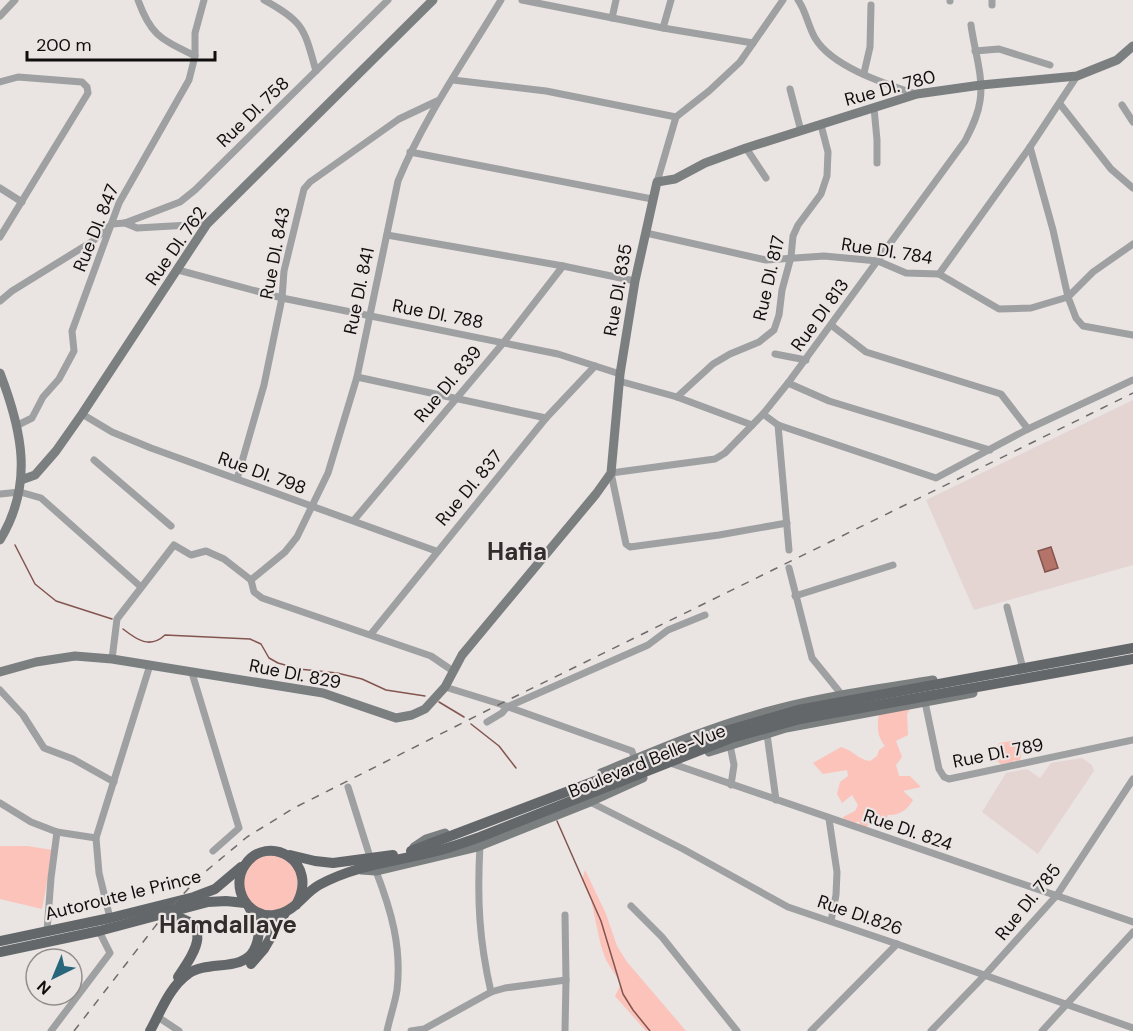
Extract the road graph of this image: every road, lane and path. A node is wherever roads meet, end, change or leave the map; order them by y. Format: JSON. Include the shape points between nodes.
{"nodes":[{"id":1,"x":15,"y":0,"type":"edge"},
{"id":2,"x":138,"y":0,"type":"edge"},
{"id":3,"x":204,"y":0,"type":"edge"},
{"id":4,"x":264,"y":0,"type":"edge"},
{"id":5,"x":388,"y":0,"type":"edge"},
{"id":6,"x":434,"y":0,"type":"edge"},
{"id":7,"x":501,"y":0,"type":"edge"},
{"id":8,"x":522,"y":0,"type":"edge"},
{"id":9,"x":616,"y":0,"type":"edge"},
{"id":10,"x":671,"y":0,"type":"edge"},
{"id":11,"x":783,"y":0,"type":"edge"},
{"id":12,"x":798,"y":0,"type":"edge"},
{"id":13,"x":871,"y":5,"type":"dead end"},
{"id":14,"x":0,"y":16,"type":"edge"},
{"id":15,"x":612,"y":18,"type":"junction"},
{"id":16,"x":971,"y":25,"type":"dead end"},
{"id":17,"x":663,"y":28,"type":"junction"},
{"id":18,"x":753,"y":43,"type":"junction"},
{"id":19,"x":1133,"y":46,"type":"edge"},
{"id":20,"x":975,"y":51,"type":"junction"},
{"id":21,"x":195,"y":56,"type":"junction"},
{"id":22,"x":1050,"y":65,"type":"dead end"},
{"id":23,"x":316,"y":71,"type":"junction"},
{"id":24,"x":864,"y":73,"type":"junction"},
{"id":25,"x":1077,"y":76,"type":"junction"},
{"id":26,"x":453,"y":80,"type":"junction"},
{"id":27,"x":0,"y":82,"type":"edge"},
{"id":28,"x":981,"y":85,"type":"junction"},
{"id":29,"x":790,"y":89,"type":"dead end"},
{"id":30,"x":917,"y":94,"type":"junction"},
{"id":31,"x":437,"y":101,"type":"junction"},
{"id":32,"x":1060,"y":104,"type":"junction"},
{"id":33,"x":1122,"y":105,"type":"dead end"},
{"id":34,"x":874,"y":108,"type":"junction"},
{"id":35,"x":676,"y":117,"type":"junction"},
{"id":36,"x":1133,"y":122,"type":"edge"},
{"id":37,"x":821,"y":125,"type":"junction"},
{"id":38,"x":801,"y":131,"type":"junction"},
{"id":39,"x":1030,"y":147,"type":"junction"},
{"id":40,"x":746,"y":148,"type":"junction"},
{"id":41,"x":410,"y":152,"type":"junction"},
{"id":42,"x":876,"y":163,"type":"dead end"},
{"id":43,"x":766,"y":178,"type":"dead end"},
{"id":44,"x":657,"y":182,"type":"junction"},
{"id":45,"x":0,"y":188,"type":"edge"},
{"id":46,"x":1133,"y":188,"type":"edge"},
{"id":47,"x":652,"y":198,"type":"junction"},
{"id":48,"x":22,"y":202,"type":"junction"},
{"id":49,"x":125,"y":223,"type":"junction"},
{"id":50,"x":112,"y":224,"type":"junction"},
{"id":51,"x":207,"y":224,"type":"junction"},
{"id":52,"x":646,"y":234,"type":"junction"},
{"id":53,"x":387,"y":235,"type":"junction"},
{"id":54,"x":0,"y":237,"type":"edge"},
{"id":55,"x":1133,"y":244,"type":"edge"},
{"id":56,"x":791,"y":257,"type":"junction"},
{"id":57,"x":878,"y":261,"type":"junction"},
{"id":58,"x":563,"y":266,"type":"junction"},
{"id":59,"x":178,"y":270,"type":"junction"},
{"id":60,"x":939,"y":274,"type":"junction"},
{"id":61,"x":634,"y":282,"type":"junction"},
{"id":62,"x":1068,"y":297,"type":"junction"},
{"id":63,"x":282,"y":298,"type":"junction"},
{"id":64,"x":0,"y":301,"type":"edge"},
{"id":65,"x":369,"y":316,"type":"junction"},
{"id":66,"x":831,"y":326,"type":"junction"},
{"id":67,"x":1133,"y":335,"type":"edge"},
{"id":68,"x":504,"y":342,"type":"junction"},
{"id":69,"x":775,"y":354,"type":"dead end"},
{"id":70,"x":806,"y":360,"type":"junction"},
{"id":71,"x":595,"y":366,"type":"junction"},
{"id":72,"x":0,"y":373,"type":"edge"},
{"id":73,"x":357,"y":377,"type":"junction"},
{"id":74,"x":620,"y":378,"type":"junction"},
{"id":75,"x":1133,"y":380,"type":"edge"},
{"id":76,"x":788,"y":383,"type":"junction"},
{"id":77,"x":677,"y":397,"type":"junction"},
{"id":78,"x":456,"y":398,"type":"junction"},
{"id":79,"x":82,"y":414,"type":"junction"},
{"id":80,"x":763,"y":414,"type":"junction"},
{"id":81,"x":546,"y":418,"type":"junction"},
{"id":82,"x":18,"y":425,"type":"junction"},
{"id":83,"x":752,"y":425,"type":"junction"},
{"id":84,"x":778,"y":425,"type":"junction"},
{"id":85,"x":1028,"y":429,"type":"junction"},
{"id":86,"x":990,"y":450,"type":"junction"},
{"id":87,"x":94,"y":460,"type":"dead end"},
{"id":88,"x":611,"y":473,"type":"junction"},
{"id":89,"x":237,"y":479,"type":"junction"},
{"id":90,"x":21,"y":480,"type":"junction"},
{"id":91,"x":20,"y":492,"type":"junction"},
{"id":92,"x":0,"y":494,"type":"edge"},
{"id":93,"x":313,"y":508,"type":"junction"},
{"id":94,"x":354,"y":520,"type":"junction"},
{"id":95,"x":787,"y":523,"type":"junction"},
{"id":96,"x":171,"y":526,"type":"dead end"},
{"id":97,"x":0,"y":540,"type":"edge"},
{"id":98,"x":789,"y":550,"type":"dead end"},
{"id":99,"x":436,"y":551,"type":"junction"},
{"id":100,"x":893,"y":565,"type":"dead end"},
{"id":101,"x":789,"y":568,"type":"dead end"},
{"id":102,"x":251,"y":582,"type":"junction"},
{"id":103,"x":141,"y":587,"type":"junction"},
{"id":104,"x":795,"y":596,"type":"junction"},
{"id":105,"x":1007,"y":608,"type":"dead end"},
{"id":106,"x":705,"y":615,"type":"dead end"},
{"id":107,"x":371,"y":634,"type":"junction"},
{"id":108,"x":1133,"y":647,"type":"edge"},
{"id":109,"x":112,"y":659,"type":"junction"},
{"id":110,"x":1133,"y":661,"type":"edge"},
{"id":111,"x":150,"y":665,"type":"junction"},
{"id":112,"x":1022,"y":665,"type":"junction"},
{"id":113,"x":453,"y":670,"type":"junction"},
{"id":114,"x":0,"y":672,"type":"edge"},
{"id":115,"x":192,"y":673,"type":"junction"},
{"id":116,"x":445,"y":687,"type":"junction"},
{"id":117,"x":0,"y":690,"type":"edge"},
{"id":118,"x":842,"y":695,"type":"junction"},
{"id":119,"x":925,"y":702,"type":"junction"},
{"id":120,"x":507,"y":707,"type":"junction"},
{"id":121,"x":487,"y":722,"type":"dead end"},
{"id":122,"x":767,"y":734,"type":"junction"},
{"id":123,"x":1133,"y":740,"type":"edge"},
{"id":124,"x":730,"y":745,"type":"junction"},
{"id":125,"x":635,"y":760,"type":"junction"},
{"id":126,"x":674,"y":764,"type":"junction"},
{"id":127,"x":1133,"y":779,"type":"edge"},
{"id":128,"x":114,"y":782,"type":"junction"},
{"id":129,"x":732,"y":785,"type":"junction"},
{"id":130,"x":348,"y":787,"type":"dead end"},
{"id":131,"x":776,"y":800,"type":"junction"},
{"id":132,"x":590,"y":802,"type":"junction"},
{"id":133,"x":0,"y":803,"type":"edge"},
{"id":134,"x":829,"y":819,"type":"junction"},
{"id":135,"x":57,"y":832,"type":"junction"},
{"id":136,"x":96,"y":838,"type":"junction"},
{"id":137,"x":480,"y":845,"type":"junction"},
{"id":138,"x":213,"y":851,"type":"dead end"},
{"id":139,"x":285,"y":854,"type":"junction"},
{"id":140,"x":403,"y":854,"type":"junction"},
{"id":141,"x":370,"y":857,"type":"junction"},
{"id":142,"x":246,"y":863,"type":"junction"},
{"id":143,"x":356,"y":869,"type":"junction"},
{"id":144,"x":376,"y":871,"type":"junction"},
{"id":145,"x":1057,"y":896,"type":"junction"},
{"id":146,"x":296,"y":904,"type":"junction"},
{"id":147,"x":247,"y":905,"type":"junction"},
{"id":148,"x":631,"y":906,"type":"dead end"},
{"id":149,"x":285,"y":913,"type":"junction"},
{"id":150,"x":165,"y":914,"type":"junction"},
{"id":151,"x":565,"y":915,"type":"dead end"},
{"id":152,"x":110,"y":918,"type":"junction"},
{"id":153,"x":831,"y":921,"type":"junction"},
{"id":154,"x":1133,"y":922,"type":"edge"},
{"id":155,"x":47,"y":931,"type":"junction"},
{"id":156,"x":99,"y":931,"type":"junction"},
{"id":157,"x":1133,"y":932,"type":"edge"},
{"id":158,"x":0,"y":941,"type":"edge"},
{"id":159,"x":897,"y":944,"type":"junction"},
{"id":160,"x":0,"y":952,"type":"edge"},
{"id":161,"x":986,"y":975,"type":"junction"},
{"id":162,"x":567,"y":980,"type":"junction"},
{"id":163,"x":491,"y":992,"type":"junction"},
{"id":164,"x":166,"y":1002,"type":"junction"},
{"id":165,"x":1067,"y":1005,"type":"junction"},
{"id":166,"x":158,"y":1017,"type":"junction"},
{"id":167,"x":1133,"y":1028,"type":"edge"},
{"id":168,"x":51,"y":1031,"type":"edge"},
{"id":169,"x":150,"y":1031,"type":"edge"},
{"id":170,"x":179,"y":1031,"type":"edge"},
{"id":171,"x":387,"y":1031,"type":"edge"},
{"id":172,"x":411,"y":1031,"type":"edge"},
{"id":173,"x":564,"y":1031,"type":"edge"},
{"id":174,"x":737,"y":1031,"type":"edge"},
{"id":175,"x":811,"y":1031,"type":"edge"},
{"id":176,"x":931,"y":1031,"type":"edge"},
{"id":177,"x":1042,"y":1031,"type":"edge"}],
"edges":[{"from":1,"to":14,"type":"street"},
{"from":2,"to":21,"type":"street","via":[[146,22],[158,36]]},
{"from":3,"to":21,"type":"street","name":"Rue DI. 847","via":[[195,33]]},
{"from":4,"to":23,"type":"street","via":[[297,20],[307,38]]},
{"from":5,"to":23,"type":"street","name":"Rue DI. 758"},
{"from":6,"to":51,"type":"street","name":"Rue DI. 762"},
{"from":7,"to":26,"type":"street","name":"Rue DI. 841"},
{"from":8,"to":15,"type":"street"},
{"from":9,"to":15,"type":"street"},
{"from":10,"to":17,"type":"street"},
{"from":11,"to":18,"type":"street"},
{"from":12,"to":24,"type":"street","via":[[815,38],[825,50]]},
{"from":13,"to":24,"type":"street","via":[[870,46]]},
{"from":15,"to":17,"type":"street"},
{"from":16,"to":20,"type":"street","name":"Rue DI 813"},
{"from":17,"to":18,"type":"street"},
{"from":18,"to":35,"type":"street","via":[[732,69]]},
{"from":19,"to":25,"type":"street","name":"Rue DI. 780","via":[[1117,60]]},
{"from":20,"to":22,"type":"street","via":[[999,49]]},
{"from":20,"to":28,"type":"street","name":"Rue DI 813"},
{"from":21,"to":50,"type":"street","name":"Rue DI. 847","via":[[189,80],[119,203]]},
{"from":23,"to":49,"type":"street","name":"Rue DI. 758","via":[[180,202]]},
{"from":24,"to":30,"type":"street"},
{"from":25,"to":28,"type":"street","name":"Rue DI. 780"},
{"from":25,"to":32,"type":"street"},
{"from":26,"to":31,"type":"street","name":"Rue DI. 841"},
{"from":26,"to":35,"type":"street","via":[[546,91]]},
{"from":27,"to":48,"type":"street","via":[[18,77],[82,82],[87,87],[88,93]]},
{"from":28,"to":30,"type":"street","name":"Rue DI. 780"},
{"from":28,"to":57,"type":"street","name":"Rue DI 813","via":[[974,124],[965,141]]},
{"from":29,"to":38,"type":"street"},
{"from":30,"to":34,"type":"street","name":"Rue DI. 780"},
{"from":31,"to":41,"type":"street","name":"Rue DI. 841"},
{"from":31,"to":63,"type":"street","name":"Rue DI. 843","via":[[399,119],[304,189],[284,271]]},
{"from":32,"to":39,"type":"street"},
{"from":32,"to":46,"type":"street","via":[[1111,169]]},
{"from":33,"to":36,"type":"street"},
{"from":34,"to":37,"type":"street","name":"Rue DI. 780"},
{"from":34,"to":42,"type":"street"},
{"from":35,"to":44,"type":"street","name":"Rue DI. 835"},
{"from":37,"to":38,"type":"street","name":"Rue DI. 780"},
{"from":37,"to":56,"type":"street","name":"Rue DI. 817","via":[[828,152],[827,176],[821,194],[798,225]]},
{"from":38,"to":40,"type":"street","name":"Rue DI. 780"},
{"from":39,"to":60,"type":"street"},
{"from":39,"to":62,"type":"street"},
{"from":40,"to":43,"type":"street"},
{"from":40,"to":44,"type":"street","name":"Rue DI. 780","via":[[675,179]]},
{"from":41,"to":47,"type":"street"},
{"from":41,"to":53,"type":"street","name":"Rue DI. 841","via":[[398,181]]},
{"from":44,"to":47,"type":"street","name":"Rue DI. 835"},
{"from":45,"to":48,"type":"street"},
{"from":47,"to":52,"type":"street","name":"Rue DI. 835"},
{"from":48,"to":54,"type":"street"},
{"from":49,"to":50,"type":"street","name":"Rue DI. 758"},
{"from":49,"to":51,"type":"street","name":"Rue DI. 758","via":[[136,228]]},
{"from":50,"to":64,"type":"street","via":[[93,241]]},
{"from":50,"to":82,"type":"street","name":"Rue DI. 847","via":[[72,331],[74,351],[32,417]]},
{"from":51,"to":59,"type":"street","name":"Rue DI. 762"},
{"from":52,"to":56,"type":"street","name":"Rue DI. 784","via":[[766,260]]},
{"from":52,"to":61,"type":"street","name":"Rue DI. 835"},
{"from":53,"to":58,"type":"street"},
{"from":53,"to":65,"type":"street","name":"Rue DI. 841"},
{"from":55,"to":62,"type":"street","name":"Rue DI. 784"},
{"from":56,"to":57,"type":"street","name":"Rue DI. 784"},
{"from":56,"to":77,"type":"street","name":"Rue DI. 817","via":[[774,330],[759,342],[713,364]]},
{"from":57,"to":60,"type":"street","name":"Rue DI. 784","via":[[906,273]]},
{"from":57,"to":66,"type":"street","name":"Rue DI 813"},
{"from":58,"to":61,"type":"street"},
{"from":58,"to":68,"type":"street","name":"Rue DI. 839"},
{"from":59,"to":63,"type":"street","name":"Rue DI. 788"},
{"from":59,"to":79,"type":"street","name":"Rue DI. 762"},
{"from":60,"to":62,"type":"street","name":"Rue DI. 784","via":[[999,309],[1031,308]]},
{"from":61,"to":74,"type":"street","name":"Rue DI. 835"},
{"from":62,"to":67,"type":"street","via":[[1083,326]]},
{"from":63,"to":65,"type":"street","name":"Rue DI. 788"},
{"from":63,"to":89,"type":"street","name":"Rue DI. 843","via":[[264,386]]},
{"from":65,"to":68,"type":"street","name":"Rue DI. 788"},
{"from":65,"to":73,"type":"street","name":"Rue DI. 841"},
{"from":66,"to":70,"type":"street","name":"Rue DI 813"},
{"from":66,"to":85,"type":"street","via":[[866,352],[1001,394]]},
{"from":68,"to":71,"type":"street","name":"Rue DI. 788"},
{"from":68,"to":78,"type":"street","name":"Rue DI. 839"},
{"from":69,"to":70,"type":"street"},
{"from":70,"to":76,"type":"street","name":"Rue DI 813"},
{"from":71,"to":74,"type":"street","name":"Rue DI. 788"},
{"from":71,"to":81,"type":"street","name":"Rue DI. 837"},
{"from":72,"to":82,"type":"street"},
{"from":73,"to":78,"type":"street"},
{"from":73,"to":93,"type":"street","name":"Rue DI. 841","via":[[328,473]]},
{"from":74,"to":77,"type":"street"},
{"from":74,"to":88,"type":"street","name":"Rue DI. 835"},
{"from":75,"to":85,"type":"street"},
{"from":76,"to":80,"type":"street","name":"Rue DI 813"},
{"from":76,"to":86,"type":"street","via":[[829,401]]},
{"from":77,"to":83,"type":"street"},
{"from":78,"to":81,"type":"street"},
{"from":78,"to":94,"type":"street","name":"Rue DI. 839"},
{"from":79,"to":89,"type":"street","name":"Rue DI. 798","via":[[122,436]]},
{"from":79,"to":90,"type":"street","name":"Rue DI. 762","via":[[35,475]]},
{"from":80,"to":83,"type":"street","name":"Rue DI 813"},
{"from":80,"to":84,"type":"street"},
{"from":81,"to":99,"type":"street","name":"Rue DI. 837"},
{"from":82,"to":90,"type":"street"},
{"from":83,"to":88,"type":"street","name":"Rue DI 813","via":[[715,459]]},
{"from":84,"to":86,"type":"street","via":[[936,478]]},
{"from":84,"to":95,"type":"street"},
{"from":85,"to":86,"type":"street"},
{"from":87,"to":96,"type":"street"},
{"from":88,"to":95,"type":"street","via":[[630,548]]},
{"from":88,"to":113,"type":"street","name":"Rue DI. 829"},
{"from":89,"to":93,"type":"street","name":"Rue DI. 798"},
{"from":90,"to":91,"type":"street"},
{"from":91,"to":92,"type":"street"},
{"from":91,"to":97,"type":"street"},
{"from":91,"to":103,"type":"street","via":[[41,498]]},
{"from":93,"to":94,"type":"street","name":"Rue DI. 798"},
{"from":93,"to":102,"type":"street","name":"Rue DI. 841","via":[[285,552]]},
{"from":94,"to":99,"type":"street","name":"Rue DI. 798"},
{"from":95,"to":98,"type":"street"},
{"from":99,"to":107,"type":"street","name":"Rue DI. 837"},
{"from":100,"to":104,"type":"street"},
{"from":101,"to":104,"type":"street"},
{"from":102,"to":103,"type":"street","via":[[224,559],[206,551],[191,555],[174,545]]},
{"from":102,"to":107,"type":"street","via":[[262,598]]},
{"from":103,"to":109,"type":"street","via":[[115,623]]},
{"from":104,"to":118,"type":"street","via":[[812,658]]},
{"from":105,"to":112,"type":"street"},
{"from":106,"to":120,"type":"street","via":[[668,630],[648,645]]},
{"from":107,"to":113,"type":"street","via":[[431,656]]},
{"from":108,"to":112,"type":"street","name":"Boulevard Belle-Vue"},
{"from":108,"to":140,"type":"main road","name":"Boulevard Belle-Vue","via":[[798,710],[729,730]]},
{"from":109,"to":111,"type":"street","name":"Rue DI. 829"},
{"from":109,"to":114,"type":"street","name":"Rue DI. 829","via":[[75,656]]},
{"from":110,"to":119,"type":"street","name":"Boulevard Belle-Vue"},
{"from":110,"to":143,"type":"main road","name":"Boulevard Belle-Vue","via":[[800,719],[731,738],[480,837]]},
{"from":111,"to":115,"type":"street","name":"Rue DI. 829"},
{"from":111,"to":128,"type":"street"},
{"from":112,"to":118,"type":"street","name":"Boulevard Belle-Vue"},
{"from":113,"to":116,"type":"street","name":"Rue DI. 829"},
{"from":115,"to":116,"type":"street","name":"Rue DI. 829","via":[[323,693],[396,718],[425,710]]},
{"from":115,"to":138,"type":"street","via":[[239,828]]},
{"from":116,"to":120,"type":"street"},
{"from":117,"to":128,"type":"street","via":[[23,715],[44,748]]},
{"from":118,"to":125,"type":"street","name":"Boulevard Belle-Vue","via":[[750,716]]},
{"from":119,"to":122,"type":"street","name":"Boulevard Belle-Vue"},
{"from":119,"to":123,"type":"street","name":"Rue DI. 789","via":[[939,769],[949,778]]},
{"from":120,"to":121,"type":"street"},
{"from":120,"to":125,"type":"street","via":[[632,751]]},
{"from":122,"to":124,"type":"street","name":"Boulevard Belle-Vue"},
{"from":122,"to":131,"type":"street"},
{"from":124,"to":126,"type":"street","name":"Boulevard Belle-Vue"},
{"from":124,"to":129,"type":"street"},
{"from":125,"to":140,"type":"street","name":"Boulevard Belle-Vue","via":[[489,819],[426,839]]},
{"from":126,"to":129,"type":"street","name":"Rue DI. 824"},
{"from":126,"to":132,"type":"street","name":"Boulevard Belle-Vue"},
{"from":127,"to":145,"type":"street","name":"Rue DI. 785"},
{"from":128,"to":136,"type":"street"},
{"from":129,"to":131,"type":"street","name":"Rue DI. 824"},
{"from":130,"to":141,"type":"street"},
{"from":131,"to":134,"type":"street","name":"Rue DI. 824"},
{"from":132,"to":137,"type":"street","name":"Boulevard Belle-Vue"},
{"from":132,"to":153,"type":"street","name":"Rue DI.826","via":[[788,907]]},
{"from":133,"to":135,"type":"street"},
{"from":134,"to":145,"type":"street","name":"Rue DI. 824"},
{"from":134,"to":153,"type":"street","via":[[837,872]]},
{"from":135,"to":136,"type":"street"},
{"from":135,"to":155,"type":"street"},
{"from":136,"to":152,"type":"street","via":[[99,873]]},
{"from":137,"to":144,"type":"street","name":"Boulevard Belle-Vue"},
{"from":137,"to":163,"type":"street","via":[[478,915]]},
{"from":139,"to":141,"type":"main road","name":"Boulevard Belle-Vue","via":[[333,863]]},
{"from":139,"to":142,"type":"main road","via":[[264,852]]},
{"from":139,"to":146,"type":"main road","via":[[295,861],[304,883]]},
{"from":140,"to":141,"type":"main road","name":"Boulevard Belle-Vue"},
{"from":142,"to":147,"type":"main road","via":[[239,883]]},
{"from":142,"to":152,"type":"main road","name":"Autoroute le Prince","via":[[215,889]]},
{"from":143,"to":144,"type":"street","name":"Boulevard Belle-Vue"},
{"from":143,"to":146,"type":"main road","name":"Boulevard Belle-Vue","via":[[316,887]]},
{"from":144,"to":171,"type":"street","via":[[389,905],[397,946],[397,989]]},
{"from":145,"to":154,"type":"street","name":"Rue DI. 824"},
{"from":145,"to":161,"type":"street","name":"Rue DI. 785"},
{"from":146,"to":149,"type":"main road"},
{"from":147,"to":149,"type":"main road","via":[[270,916]]},
{"from":147,"to":150,"type":"main road","name":"Autoroute le Prince","via":[[208,902]]},
{"from":147,"to":164,"type":"main road","via":[[260,933],[252,954],[235,964],[206,966],[190,972]]},
{"from":148,"to":174,"type":"street","via":[[662,937]]},
{"from":149,"to":164,"type":"main road","via":[[264,949],[250,964],[196,975]]},
{"from":150,"to":156,"type":"main road","name":"Autoroute le Prince"},
{"from":150,"to":164,"type":"main road","via":[[186,919],[198,933],[195,950]]},
{"from":151,"to":162,"type":"street"},
{"from":152,"to":155,"type":"main road","name":"Autoroute le Prince"},
{"from":153,"to":159,"type":"street","name":"Rue DI.826"},
{"from":155,"to":158,"type":"main road","name":"Autoroute le Prince"},
{"from":156,"to":160,"type":"main road","name":"Autoroute le Prince"},
{"from":156,"to":168,"type":"street","via":[[110,953]]},
{"from":157,"to":165,"type":"street"},
{"from":159,"to":161,"type":"street","name":"Rue DI.826"},
{"from":159,"to":175,"type":"street"},
{"from":161,"to":165,"type":"street","name":"Rue DI.826"},
{"from":161,"to":176,"type":"street","name":"Rue DI. 785"},
{"from":162,"to":163,"type":"street"},
{"from":162,"to":173,"type":"street"},
{"from":163,"to":172,"type":"street","via":[[424,1029]]},
{"from":164,"to":166,"type":"main road"},
{"from":165,"to":167,"type":"street","name":"Rue DI.826"},
{"from":165,"to":177,"type":"street"},
{"from":166,"to":169,"type":"main road"},
{"from":166,"to":170,"type":"street"}]}
